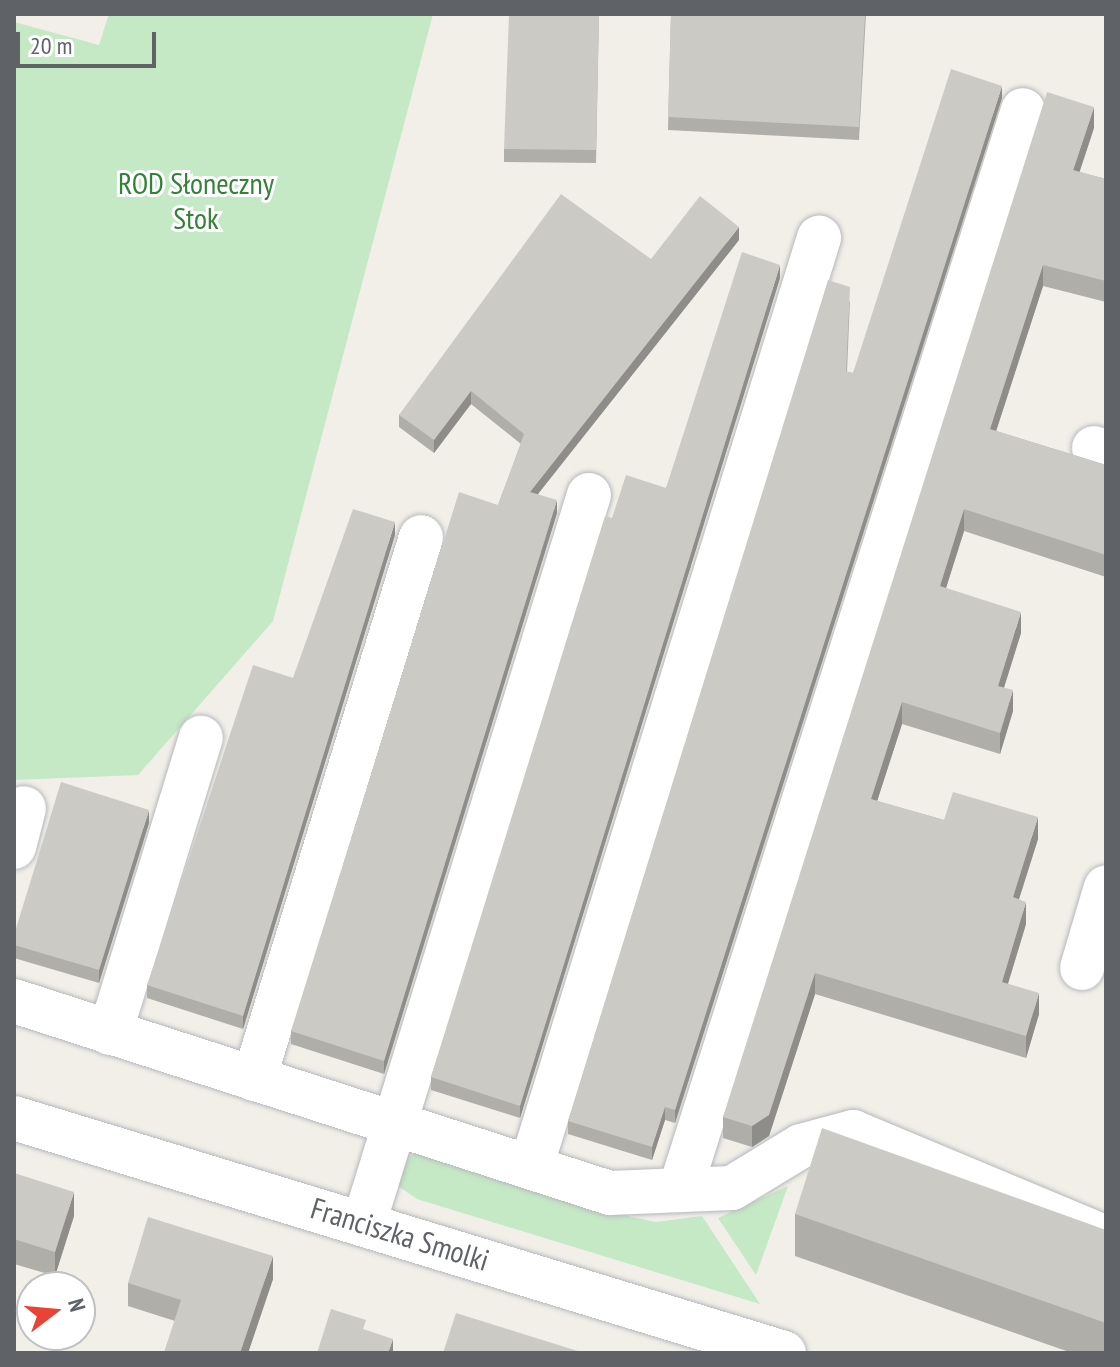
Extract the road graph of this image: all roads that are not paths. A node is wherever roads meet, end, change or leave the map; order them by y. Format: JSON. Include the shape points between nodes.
{"nodes":[{"id":1,"x":1023,"y":110,"type":"dead end"},
{"id":2,"x":819,"y":238,"type":"dead end"},
{"id":3,"x":589,"y":495,"type":"dead end"},
{"id":4,"x":421,"y":537,"type":"dead end"},
{"id":5,"x":201,"y":738,"type":"dead end"},
{"id":6,"x":1106,"y":887,"type":"edge"},
{"id":7,"x":1082,"y":968,"type":"dead end"},
{"id":8,"x":14,"y":1001,"type":"edge"},
{"id":9,"x":110,"y":1033,"type":"junction"},
{"id":10,"x":254,"y":1079,"type":"junction"},
{"id":11,"x":14,"y":1118,"type":"edge"},
{"id":12,"x":392,"y":1123,"type":"junction"},
{"id":13,"x":531,"y":1167,"type":"junction"},
{"id":14,"x":680,"y":1190,"type":"junction"},
{"id":15,"x":364,"y":1223,"type":"junction"},
{"id":16,"x":1106,"y":1238,"type":"edge"},
{"id":17,"x":784,"y":1353,"type":"edge"}],
"edges":[{"from":1,"to":14,"type":"street"},
{"from":2,"to":13,"type":"street"},
{"from":3,"to":12,"type":"street"},
{"from":4,"to":10,"type":"street"},
{"from":5,"to":9,"type":"street"},
{"from":6,"to":7,"type":"street"},
{"from":8,"to":9,"type":"street"},
{"from":9,"to":10,"type":"street"},
{"from":10,"to":12,"type":"street"},
{"from":11,"to":15,"type":"street","name":"Franciszka Smolki"},
{"from":12,"to":13,"type":"street"},
{"from":12,"to":15,"type":"street"},
{"from":13,"to":14,"type":"street","via":[[610,1193]]},
{"from":14,"to":16,"type":"street","via":[[732,1188],[801,1146],[853,1132]]},
{"from":15,"to":17,"type":"street","name":"Franciszka Smolki"}]}
